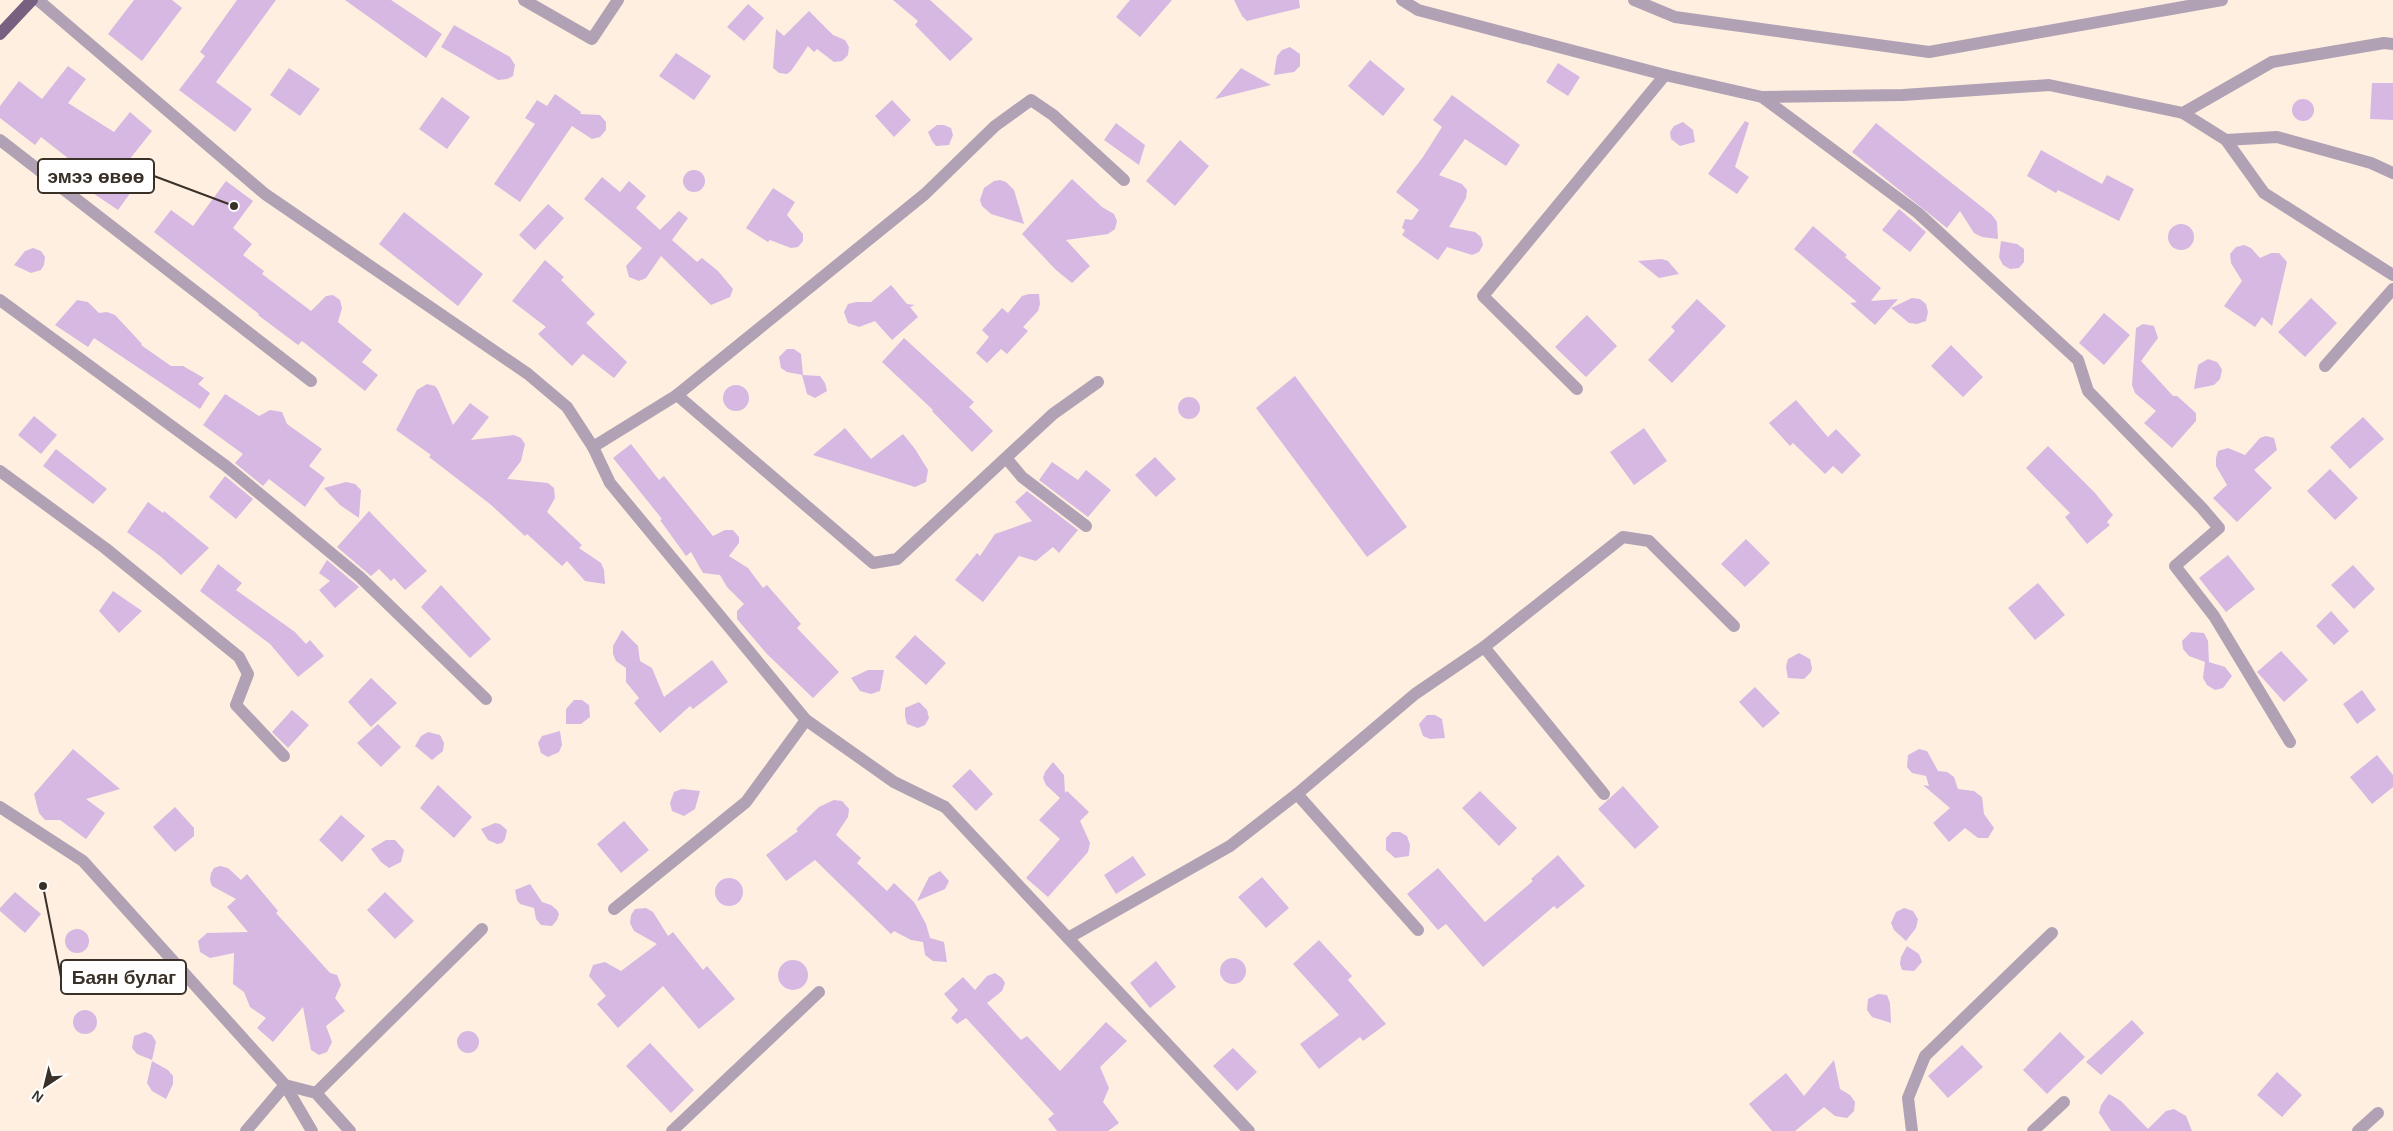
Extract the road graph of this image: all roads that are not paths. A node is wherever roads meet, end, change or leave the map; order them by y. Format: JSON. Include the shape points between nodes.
{"nodes":[{"id":1,"x":32,"y":0,"type":"edge"},
{"id":2,"x":38,"y":0,"type":"edge"},
{"id":3,"x":524,"y":0,"type":"edge"},
{"id":4,"x":618,"y":0,"type":"edge"},
{"id":5,"x":1402,"y":0,"type":"edge"},
{"id":6,"x":1634,"y":0,"type":"edge"},
{"id":7,"x":2222,"y":0,"type":"edge"},
{"id":8,"x":0,"y":34,"type":"edge"},
{"id":9,"x":2393,"y":44,"type":"edge"},
{"id":10,"x":1666,"y":75,"type":"junction"},
{"id":11,"x":1762,"y":97,"type":"junction"},
{"id":12,"x":2183,"y":113,"type":"junction"},
{"id":13,"x":0,"y":140,"type":"edge"},
{"id":14,"x":2226,"y":140,"type":"junction"},
{"id":15,"x":2393,"y":173,"type":"edge"},
{"id":16,"x":1124,"y":180,"type":"dead end"},
{"id":17,"x":2393,"y":276,"type":"edge"},
{"id":18,"x":2393,"y":289,"type":"edge"},
{"id":19,"x":0,"y":300,"type":"edge"},
{"id":20,"x":2325,"y":366,"type":"dead end"},
{"id":21,"x":311,"y":380,"type":"dead end"},
{"id":22,"x":1098,"y":382,"type":"dead end"},
{"id":23,"x":1576,"y":389,"type":"dead end"},
{"id":24,"x":677,"y":395,"type":"junction"},
{"id":25,"x":593,"y":447,"type":"junction"},
{"id":26,"x":1006,"y":458,"type":"junction"},
{"id":27,"x":0,"y":471,"type":"edge"},
{"id":28,"x":1086,"y":526,"type":"dead end"},
{"id":29,"x":1734,"y":626,"type":"dead end"},
{"id":30,"x":1484,"y":647,"type":"junction"},
{"id":31,"x":486,"y":699,"type":"dead end"},
{"id":32,"x":806,"y":720,"type":"junction"},
{"id":33,"x":2290,"y":742,"type":"dead end"},
{"id":34,"x":284,"y":756,"type":"dead end"},
{"id":35,"x":1297,"y":794,"type":"junction"},
{"id":36,"x":1604,"y":794,"type":"dead end"},
{"id":37,"x":0,"y":807,"type":"edge"},
{"id":38,"x":614,"y":909,"type":"dead end"},
{"id":39,"x":482,"y":929,"type":"dead end"},
{"id":40,"x":1418,"y":930,"type":"dead end"},
{"id":41,"x":2052,"y":933,"type":"dead end"},
{"id":42,"x":1068,"y":938,"type":"junction"},
{"id":43,"x":819,"y":992,"type":"dead end"},
{"id":44,"x":285,"y":1086,"type":"junction"},
{"id":45,"x":316,"y":1093,"type":"junction"},
{"id":46,"x":2064,"y":1102,"type":"dead end"},
{"id":47,"x":2378,"y":1113,"type":"dead end"},
{"id":48,"x":246,"y":1131,"type":"edge"},
{"id":49,"x":312,"y":1131,"type":"edge"},
{"id":50,"x":350,"y":1131,"type":"edge"},
{"id":51,"x":672,"y":1131,"type":"edge"},
{"id":52,"x":1249,"y":1131,"type":"edge"},
{"id":53,"x":1912,"y":1131,"type":"edge"},
{"id":54,"x":2033,"y":1131,"type":"edge"},
{"id":55,"x":2358,"y":1131,"type":"edge"}],
"edges":[{"from":1,"to":8,"type":"main road"},
{"from":2,"to":25,"type":"street","via":[[265,194],[528,374],[567,407]]},
{"from":3,"to":4,"type":"street","via":[[592,39]]},
{"from":5,"to":10,"type":"street","via":[[1418,10]]},
{"from":6,"to":7,"type":"street","via":[[1675,17],[1929,52]]},
{"from":9,"to":12,"type":"street","via":[[2272,62]]},
{"from":10,"to":11,"type":"street"},
{"from":10,"to":23,"type":"street","via":[[1483,296]]},
{"from":11,"to":12,"type":"street","via":[[1903,95],[2049,84]]},
{"from":11,"to":33,"type":"street","via":[[1918,213],[2078,360],[2088,391],[2219,528],[2175,566],[2214,616]]},
{"from":12,"to":14,"type":"street"},
{"from":13,"to":21,"type":"street"},
{"from":14,"to":15,"type":"street","via":[[2276,137],[2371,163]]},
{"from":14,"to":17,"type":"street","via":[[2264,192]]},
{"from":16,"to":24,"type":"street","via":[[1031,100],[995,126],[925,194]]},
{"from":18,"to":20,"type":"street"},
{"from":19,"to":31,"type":"street","via":[[233,472],[360,576]]},
{"from":22,"to":26,"type":"street","via":[[1054,414]]},
{"from":24,"to":25,"type":"street"},
{"from":24,"to":26,"type":"street","via":[[873,563],[897,559]]},
{"from":25,"to":32,"type":"street","via":[[610,484]]},
{"from":26,"to":28,"type":"street","via":[[1022,477]]},
{"from":27,"to":34,"type":"street","via":[[105,548],[239,657],[248,674],[236,705]]},
{"from":29,"to":30,"type":"street","via":[[1649,541],[1623,537]]},
{"from":30,"to":35,"type":"street","via":[[1415,694]]},
{"from":30,"to":36,"type":"street"},
{"from":32,"to":38,"type":"street","via":[[746,802]]},
{"from":32,"to":42,"type":"street","via":[[894,782],[945,807]]},
{"from":35,"to":40,"type":"street"},
{"from":35,"to":42,"type":"street","via":[[1230,846]]},
{"from":37,"to":44,"type":"street","via":[[83,861]]},
{"from":39,"to":45,"type":"street"},
{"from":41,"to":53,"type":"street","via":[[1925,1056],[1908,1098]]},
{"from":42,"to":52,"type":"street"},
{"from":43,"to":51,"type":"street"},
{"from":44,"to":45,"type":"street"},
{"from":44,"to":48,"type":"street"},
{"from":44,"to":49,"type":"street"},
{"from":45,"to":50,"type":"street"},
{"from":46,"to":54,"type":"street"},
{"from":47,"to":55,"type":"street"}]}
